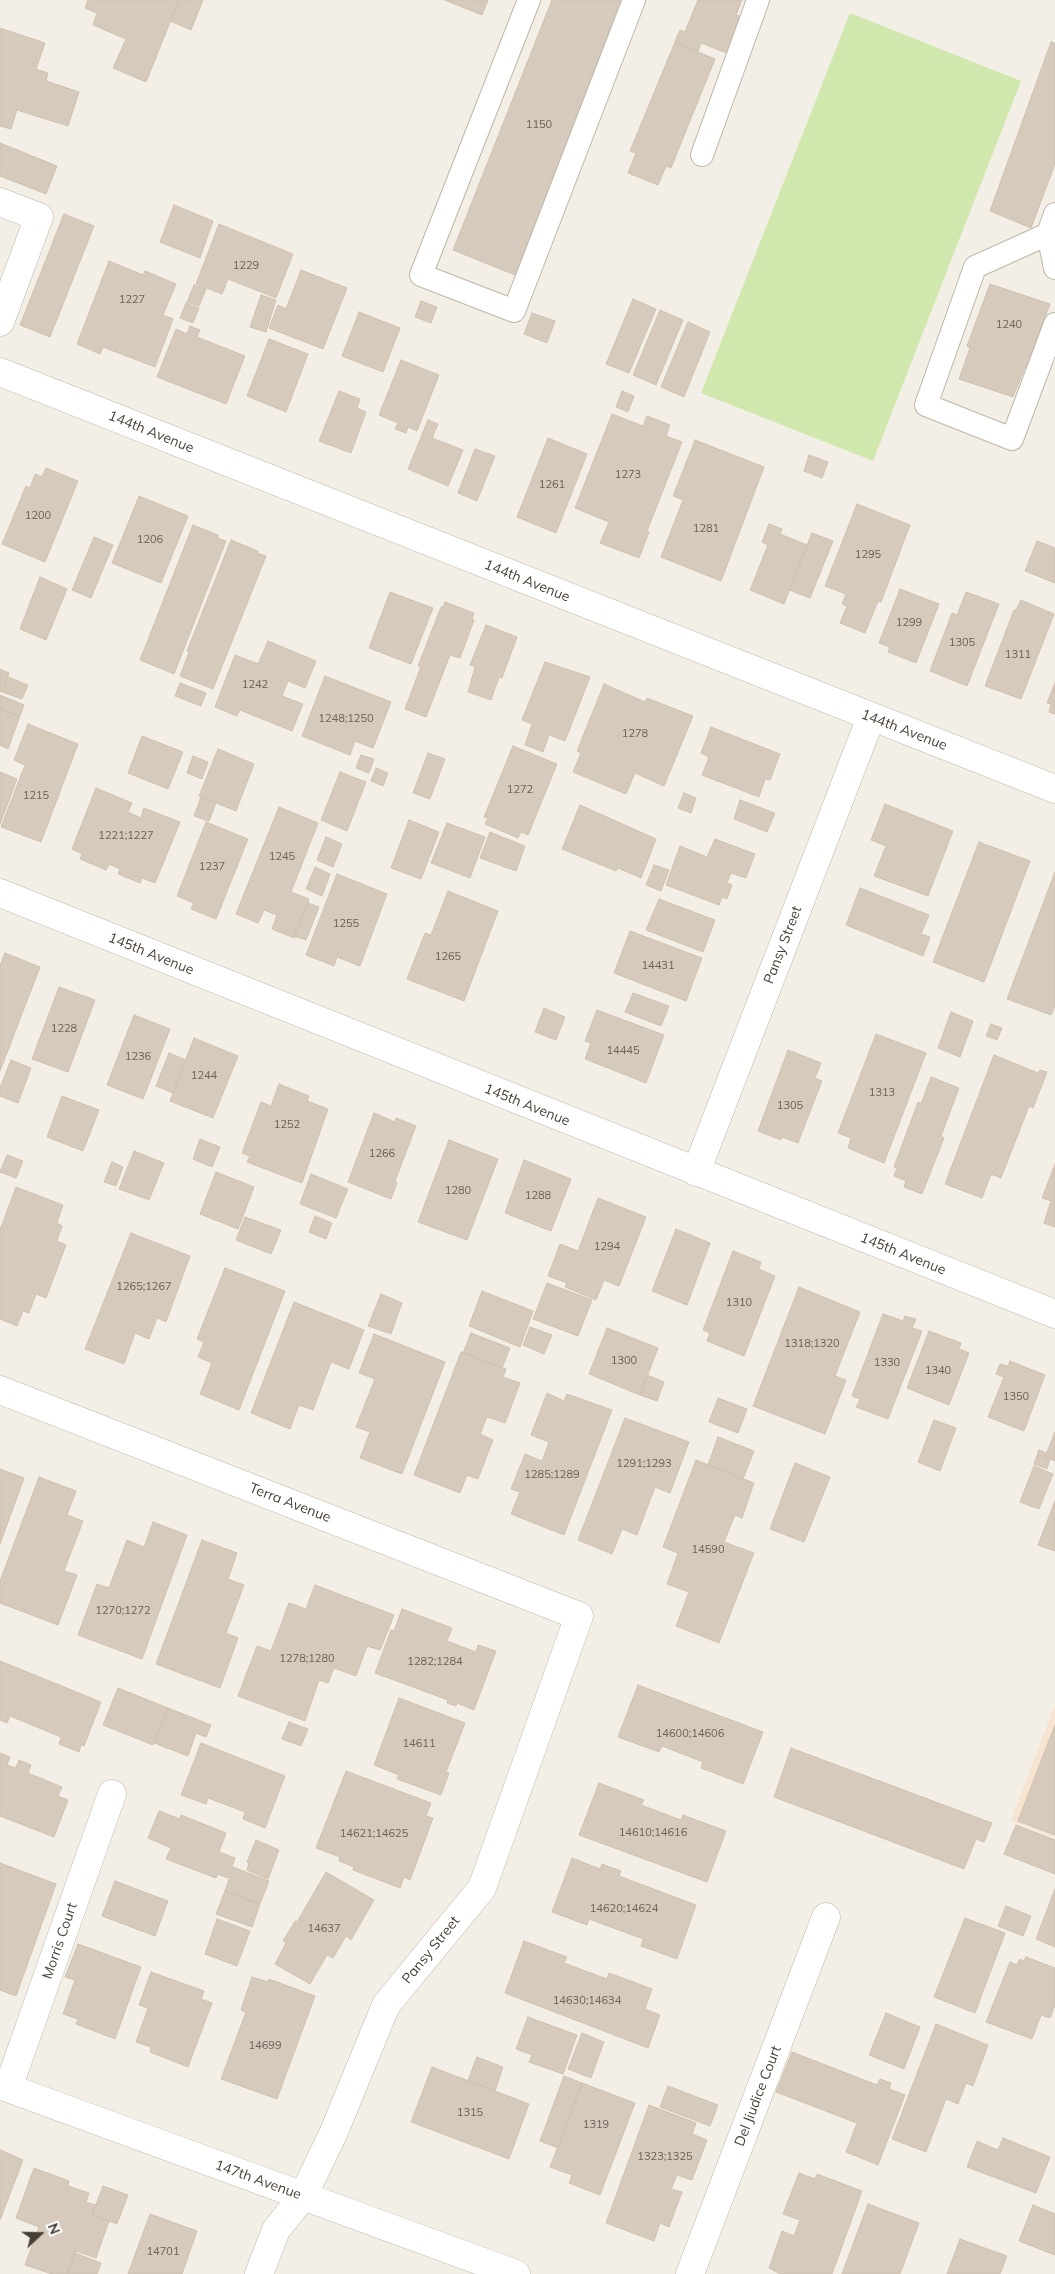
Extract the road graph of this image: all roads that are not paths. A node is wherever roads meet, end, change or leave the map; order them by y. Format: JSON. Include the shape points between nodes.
{"nodes":[{"id":1,"x":529,"y":0,"type":"edge"},
{"id":2,"x":634,"y":0,"type":"edge"},
{"id":3,"x":758,"y":0,"type":"edge"},
{"id":4,"x":702,"y":155,"type":"dead end"},
{"id":5,"x":0,"y":202,"type":"edge"},
{"id":6,"x":1052,"y":224,"type":"edge"},
{"id":7,"x":1055,"y":268,"type":"edge"},
{"id":8,"x":0,"y":322,"type":"edge"},
{"id":9,"x":1055,"y":324,"type":"edge"},
{"id":10,"x":0,"y":372,"type":"edge"},
{"id":11,"x":871,"y":717,"type":"junction"},
{"id":12,"x":1055,"y":789,"type":"edge"},
{"id":13,"x":0,"y":893,"type":"edge"},
{"id":14,"x":696,"y":1172,"type":"junction"},
{"id":15,"x":1055,"y":1314,"type":"edge"},
{"id":16,"x":0,"y":1390,"type":"edge"},
{"id":17,"x":579,"y":1616,"type":"joint"},
{"id":18,"x":112,"y":1794,"type":"dead end"},
{"id":19,"x":826,"y":1917,"type":"dead end"},
{"id":20,"x":4,"y":2086,"type":"edge"},
{"id":21,"x":303,"y":2196,"type":"junction"},
{"id":22,"x":259,"y":2274,"type":"edge"},
{"id":23,"x":516,"y":2274,"type":"edge"},
{"id":24,"x":690,"y":2274,"type":"edge"}],
"edges":[{"from":1,"to":2,"type":"lane","via":[[421,275],[514,311]]},
{"from":3,"to":4,"type":"lane"},
{"from":5,"to":8,"type":"street","via":[[39,217]]},
{"from":6,"to":7,"type":"lane"},
{"from":6,"to":9,"type":"lane","via":[[976,267],[926,405],[1012,439]]},
{"from":10,"to":11,"type":"street","name":"144th Avenue"},
{"from":11,"to":12,"type":"street","name":"144th Avenue"},
{"from":11,"to":14,"type":"street","name":"Pansy Street"},
{"from":13,"to":14,"type":"street","name":"145th Avenue"},
{"from":14,"to":15,"type":"street","name":"145th Avenue"},
{"from":16,"to":17,"type":"street","name":"Terra Avenue"},
{"from":17,"to":21,"type":"street","name":"Pansy Street","via":[[482,1888],[386,2005],[333,2134]]},
{"from":18,"to":20,"type":"street","name":"Morris Court"},
{"from":19,"to":24,"type":"street","name":"Del Jiudice Court"},
{"from":20,"to":21,"type":"street","name":"147th Avenue"},
{"from":21,"to":22,"type":"street","name":"Pansy Street","via":[[276,2230]]},
{"from":21,"to":23,"type":"street","name":"147th Avenue"}]}
